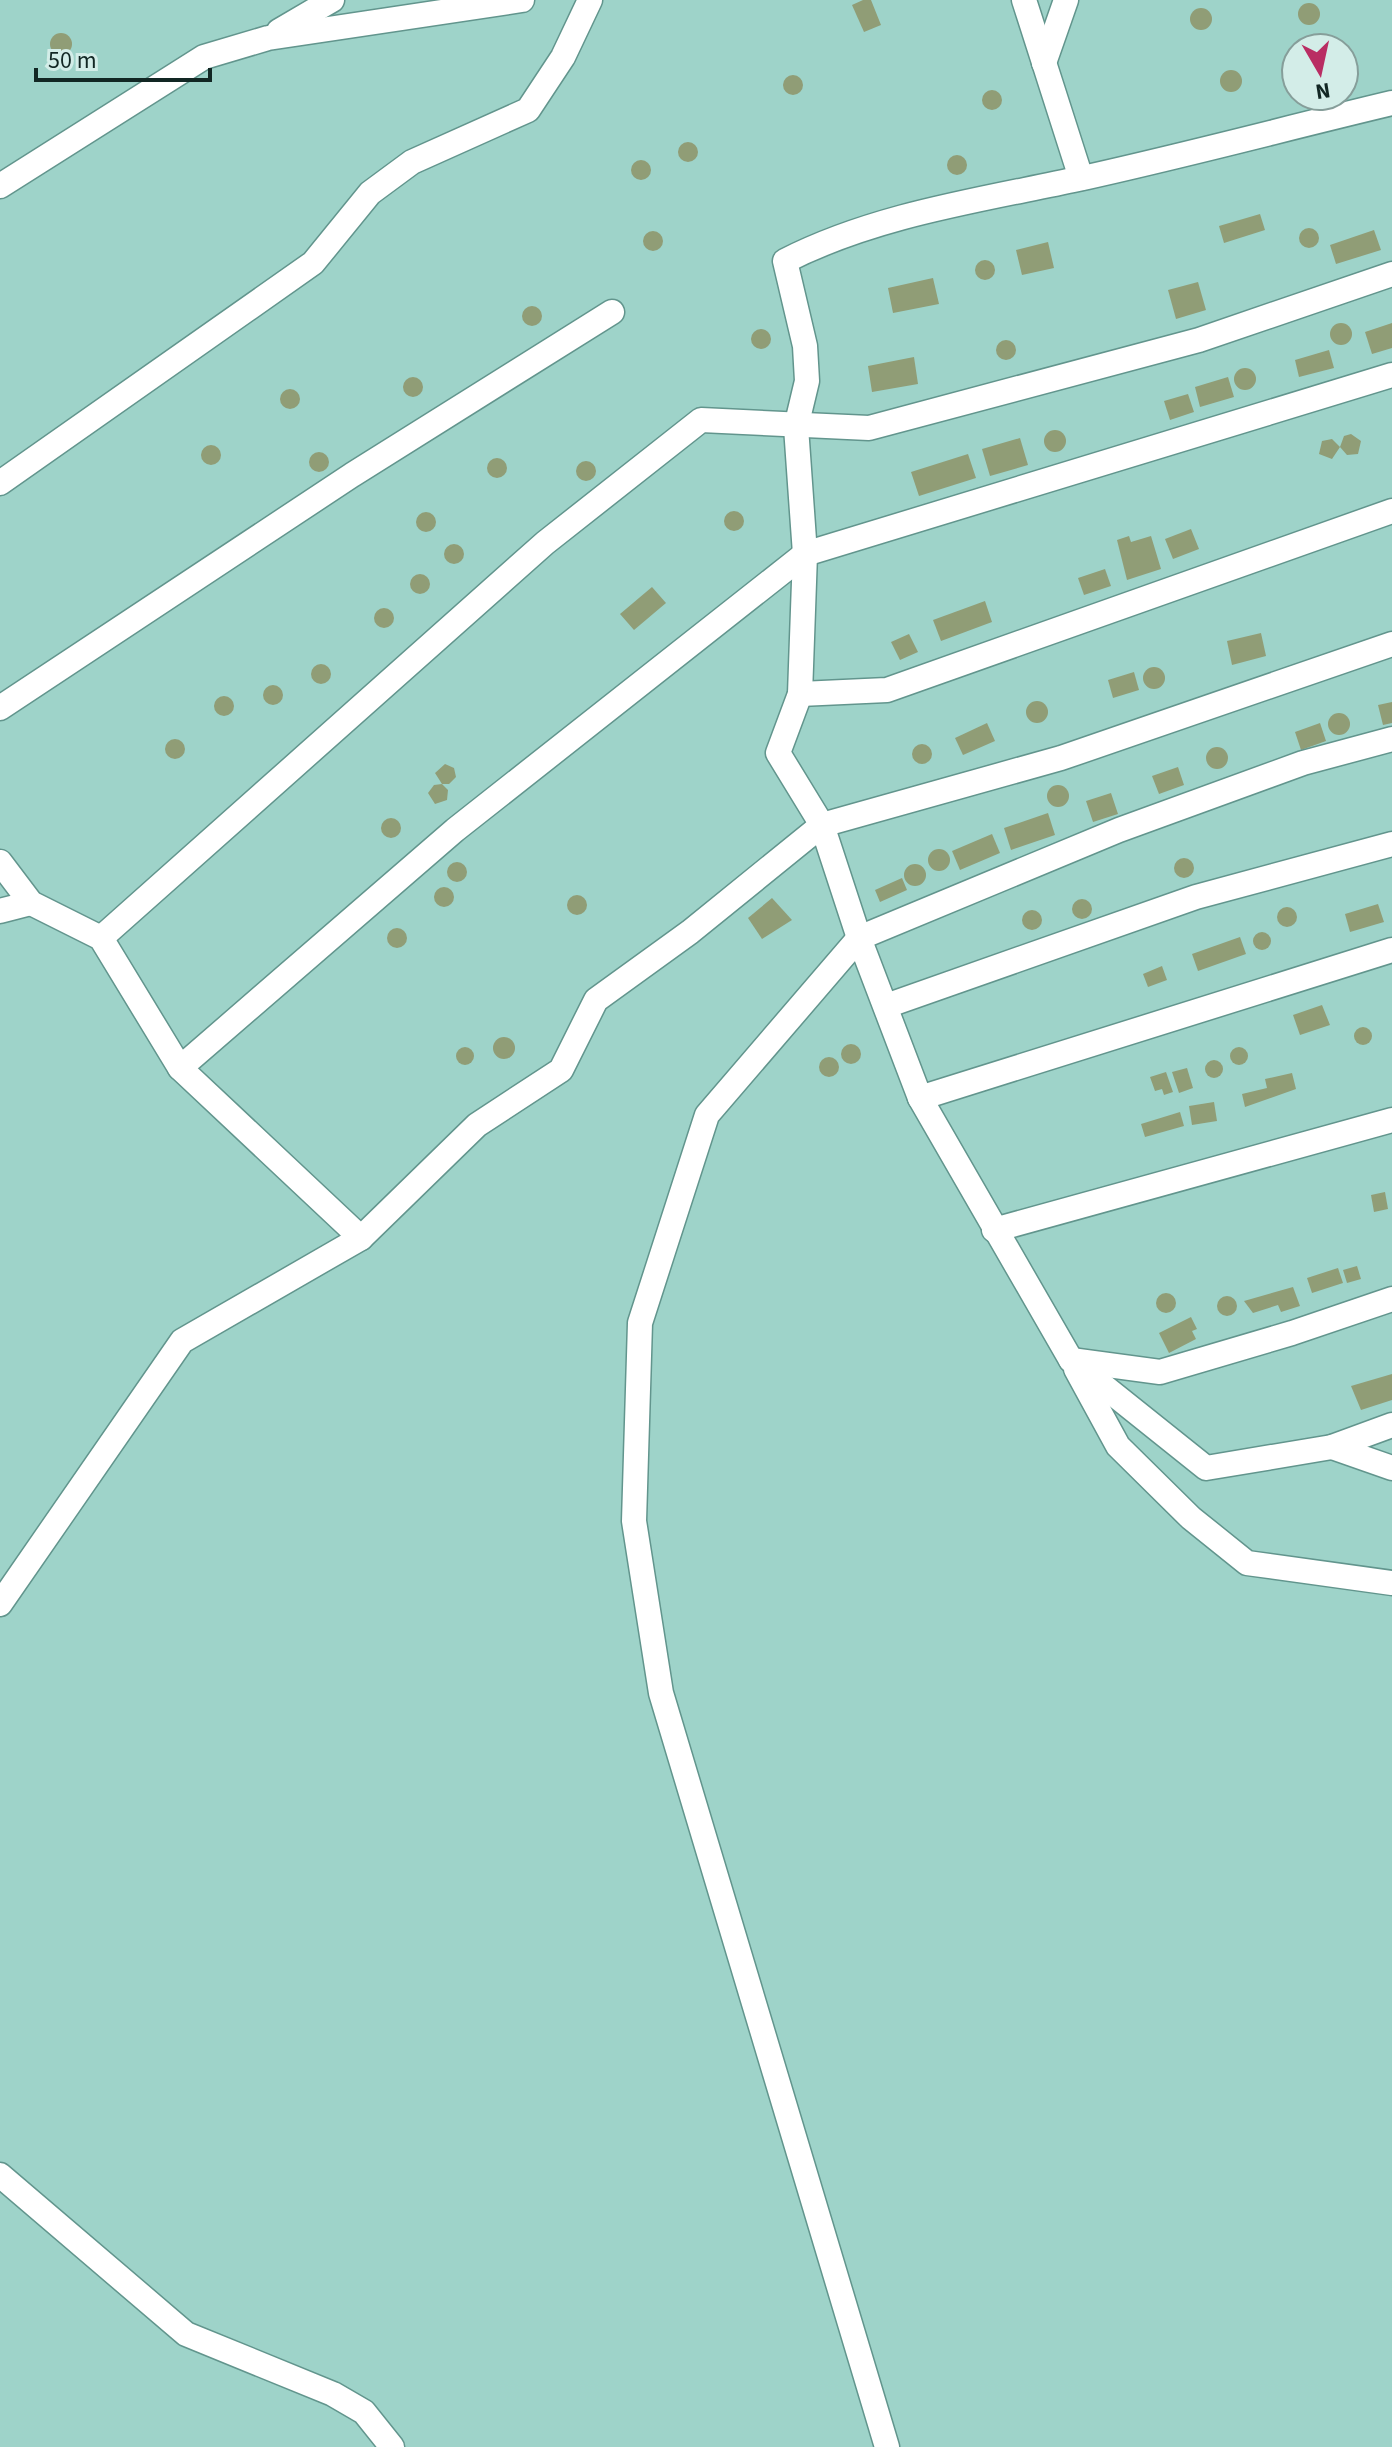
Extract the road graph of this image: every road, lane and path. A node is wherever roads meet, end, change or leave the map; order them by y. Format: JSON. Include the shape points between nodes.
{"nodes":[{"id":1,"x":332,"y":0,"type":"edge"},
{"id":2,"x":522,"y":0,"type":"edge"},
{"id":3,"x":590,"y":0,"type":"edge"},
{"id":4,"x":1024,"y":0,"type":"edge"},
{"id":5,"x":1066,"y":0,"type":"edge"},
{"id":6,"x":268,"y":38,"type":"junction"},
{"id":7,"x":1044,"y":63,"type":"junction"},
{"id":8,"x":1392,"y":103,"type":"edge"},
{"id":9,"x":1081,"y":178,"type":"junction"},
{"id":10,"x":0,"y":186,"type":"edge"},
{"id":11,"x":1392,"y":274,"type":"edge"},
{"id":12,"x":612,"y":312,"type":"dead end"},
{"id":13,"x":1392,"y":375,"type":"edge"},
{"id":14,"x":796,"y":427,"type":"junction"},
{"id":15,"x":0,"y":483,"type":"edge"},
{"id":16,"x":1392,"y":511,"type":"edge"},
{"id":17,"x":805,"y":554,"type":"junction"},
{"id":18,"x":1392,"y":644,"type":"edge"},
{"id":19,"x":800,"y":694,"type":"junction"},
{"id":20,"x":0,"y":708,"type":"edge"},
{"id":21,"x":1392,"y":739,"type":"edge"},
{"id":22,"x":822,"y":825,"type":"junction"},
{"id":23,"x":1392,"y":844,"type":"edge"},
{"id":24,"x":0,"y":862,"type":"edge"},
{"id":25,"x":0,"y":895,"type":"edge"},
{"id":26,"x":31,"y":903,"type":"junction"},
{"id":27,"x":0,"y":911,"type":"edge"},
{"id":28,"x":101,"y":938,"type":"junction"},
{"id":29,"x":859,"y":938,"type":"junction"},
{"id":30,"x":1392,"y":950,"type":"edge"},
{"id":31,"x":886,"y":1006,"type":"junction"},
{"id":32,"x":180,"y":1068,"type":"junction"},
{"id":33,"x":920,"y":1098,"type":"junction"},
{"id":34,"x":1392,"y":1120,"type":"edge"},
{"id":35,"x":994,"y":1230,"type":"junction"},
{"id":36,"x":361,"y":1238,"type":"junction"},
{"id":37,"x":1392,"y":1299,"type":"edge"},
{"id":38,"x":1071,"y":1360,"type":"junction"},
{"id":39,"x":1392,"y":1425,"type":"edge"},
{"id":40,"x":1332,"y":1447,"type":"junction"},
{"id":41,"x":1392,"y":1449,"type":"edge"},
{"id":42,"x":1392,"y":1468,"type":"edge"},
{"id":43,"x":1392,"y":1583,"type":"edge"},
{"id":44,"x":0,"y":1604,"type":"edge"},
{"id":45,"x":0,"y":2175,"type":"edge"},
{"id":46,"x":392,"y":2447,"type":"edge"},
{"id":47,"x":887,"y":2447,"type":"edge"}],
"edges":[{"from":1,"to":6,"type":"street"},
{"from":2,"to":6,"type":"street"},
{"from":3,"to":15,"type":"street","via":[[563,57],[528,110],[412,162],[370,193],[313,263]]},
{"from":4,"to":7,"type":"street"},
{"from":5,"to":7,"type":"street"},
{"from":6,"to":10,"type":"street","via":[[204,57]]},
{"from":7,"to":9,"type":"street"},
{"from":8,"to":9,"type":"street"},
{"from":9,"to":14,"type":"street","via":[[935,210],[820,243],[785,261],[805,346],[807,381]]},
{"from":11,"to":14,"type":"street","via":[[1199,340],[869,428]]},
{"from":12,"to":20,"type":"street","via":[[352,475]]},
{"from":13,"to":17,"type":"street"},
{"from":14,"to":17,"type":"street"},
{"from":14,"to":28,"type":"street","via":[[701,420],[545,543]]},
{"from":16,"to":19,"type":"street","via":[[887,690]]},
{"from":17,"to":19,"type":"street"},
{"from":17,"to":32,"type":"street","via":[[455,830]]},
{"from":18,"to":22,"type":"street","via":[[1061,758]]},
{"from":19,"to":22,"type":"street","via":[[778,753]]},
{"from":21,"to":29,"type":"street","via":[[1303,763],[1119,830]]},
{"from":22,"to":29,"type":"street"},
{"from":22,"to":36,"type":"street","via":[[596,1000],[561,1070],[477,1125]]},
{"from":23,"to":31,"type":"street","via":[[1196,897]]},
{"from":24,"to":26,"type":"street"},
{"from":25,"to":26,"type":"street"},
{"from":26,"to":27,"type":"street"},
{"from":26,"to":28,"type":"street"},
{"from":28,"to":32,"type":"street"},
{"from":29,"to":31,"type":"street"},
{"from":29,"to":47,"type":"street","via":[[707,1115],[640,1323],[634,1521],[661,1693]]},
{"from":30,"to":33,"type":"street"},
{"from":31,"to":33,"type":"street"},
{"from":32,"to":36,"type":"street"},
{"from":33,"to":35,"type":"street"},
{"from":34,"to":35,"type":"street"},
{"from":35,"to":38,"type":"street"},
{"from":36,"to":44,"type":"street","via":[[182,1341]]},
{"from":37,"to":38,"type":"street","via":[[1160,1372]]},
{"from":38,"to":40,"type":"street","via":[[1206,1468]]},
{"from":38,"to":43,"type":"street","via":[[1118,1446],[1191,1518],[1247,1563]]},
{"from":39,"to":40,"type":"street"},
{"from":40,"to":41,"type":"street"},
{"from":40,"to":42,"type":"street"},
{"from":45,"to":46,"type":"street","via":[[186,2334],[333,2394],[364,2412]]}]}
